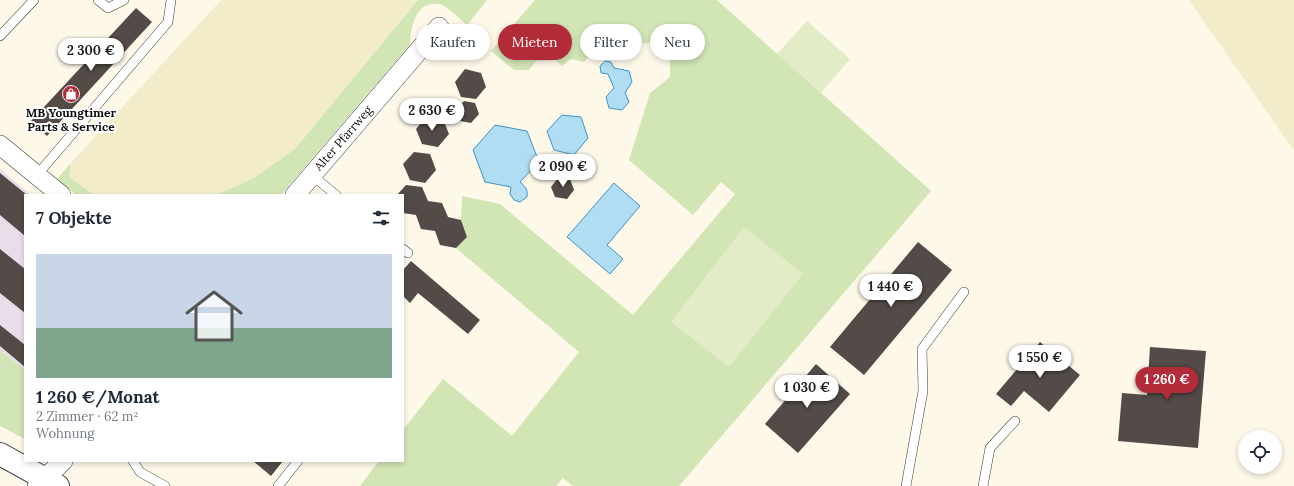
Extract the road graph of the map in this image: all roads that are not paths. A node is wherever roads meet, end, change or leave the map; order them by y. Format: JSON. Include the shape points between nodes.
{"nodes":[{"id":1,"x":34,"y":0,"type":"edge"},
{"id":2,"x":98,"y":0,"type":"edge"},
{"id":3,"x":124,"y":0,"type":"edge"},
{"id":4,"x":171,"y":0,"type":"edge"},
{"id":5,"x":0,"y":36,"type":"edge"},
{"id":6,"x":416,"y":53,"type":"edge"},
{"id":7,"x":0,"y":145,"type":"edge"},
{"id":8,"x":37,"y":175,"type":"junction"},
{"id":9,"x":312,"y":175,"type":"junction"},
{"id":10,"x":60,"y":194,"type":"edge"},
{"id":11,"x":296,"y":194,"type":"edge"},
{"id":12,"x":335,"y":194,"type":"edge"},
{"id":13,"x":964,"y":292,"type":"dead end"},
{"id":14,"x":1014,"y":421,"type":"dead end"},
{"id":15,"x":0,"y":454,"type":"edge"},
{"id":16,"x":62,"y":462,"type":"edge"},
{"id":17,"x":134,"y":462,"type":"edge"},
{"id":18,"x":297,"y":462,"type":"edge"},
{"id":19,"x":47,"y":484,"type":"edge"},
{"id":20,"x":165,"y":486,"type":"edge"},
{"id":21,"x":278,"y":486,"type":"edge"},
{"id":22,"x":906,"y":486,"type":"edge"},
{"id":23,"x":983,"y":486,"type":"edge"}],
"edges":[{"from":1,"to":5,"type":"lane"},
{"from":2,"to":3,"type":"lane","via":[[108,8]]},
{"from":4,"to":8,"type":"lane","via":[[168,22]]},
{"from":6,"to":9,"type":"street","name":"Alter Pfarrweg"},
{"from":7,"to":8,"type":"street"},
{"from":8,"to":10,"type":"street"},
{"from":9,"to":11,"type":"street","name":"Alter Pfarrweg"},
{"from":9,"to":12,"type":"lane"},
{"from":13,"to":22,"type":"lane","via":[[922,348],[923,391]]},
{"from":14,"to":23,"type":"lane","via":[[990,448]]},
{"from":15,"to":19,"type":"street"},
{"from":16,"to":19,"type":"street"},
{"from":17,"to":20,"type":"lane","via":[[140,472]]},
{"from":18,"to":21,"type":"lane"}]}
